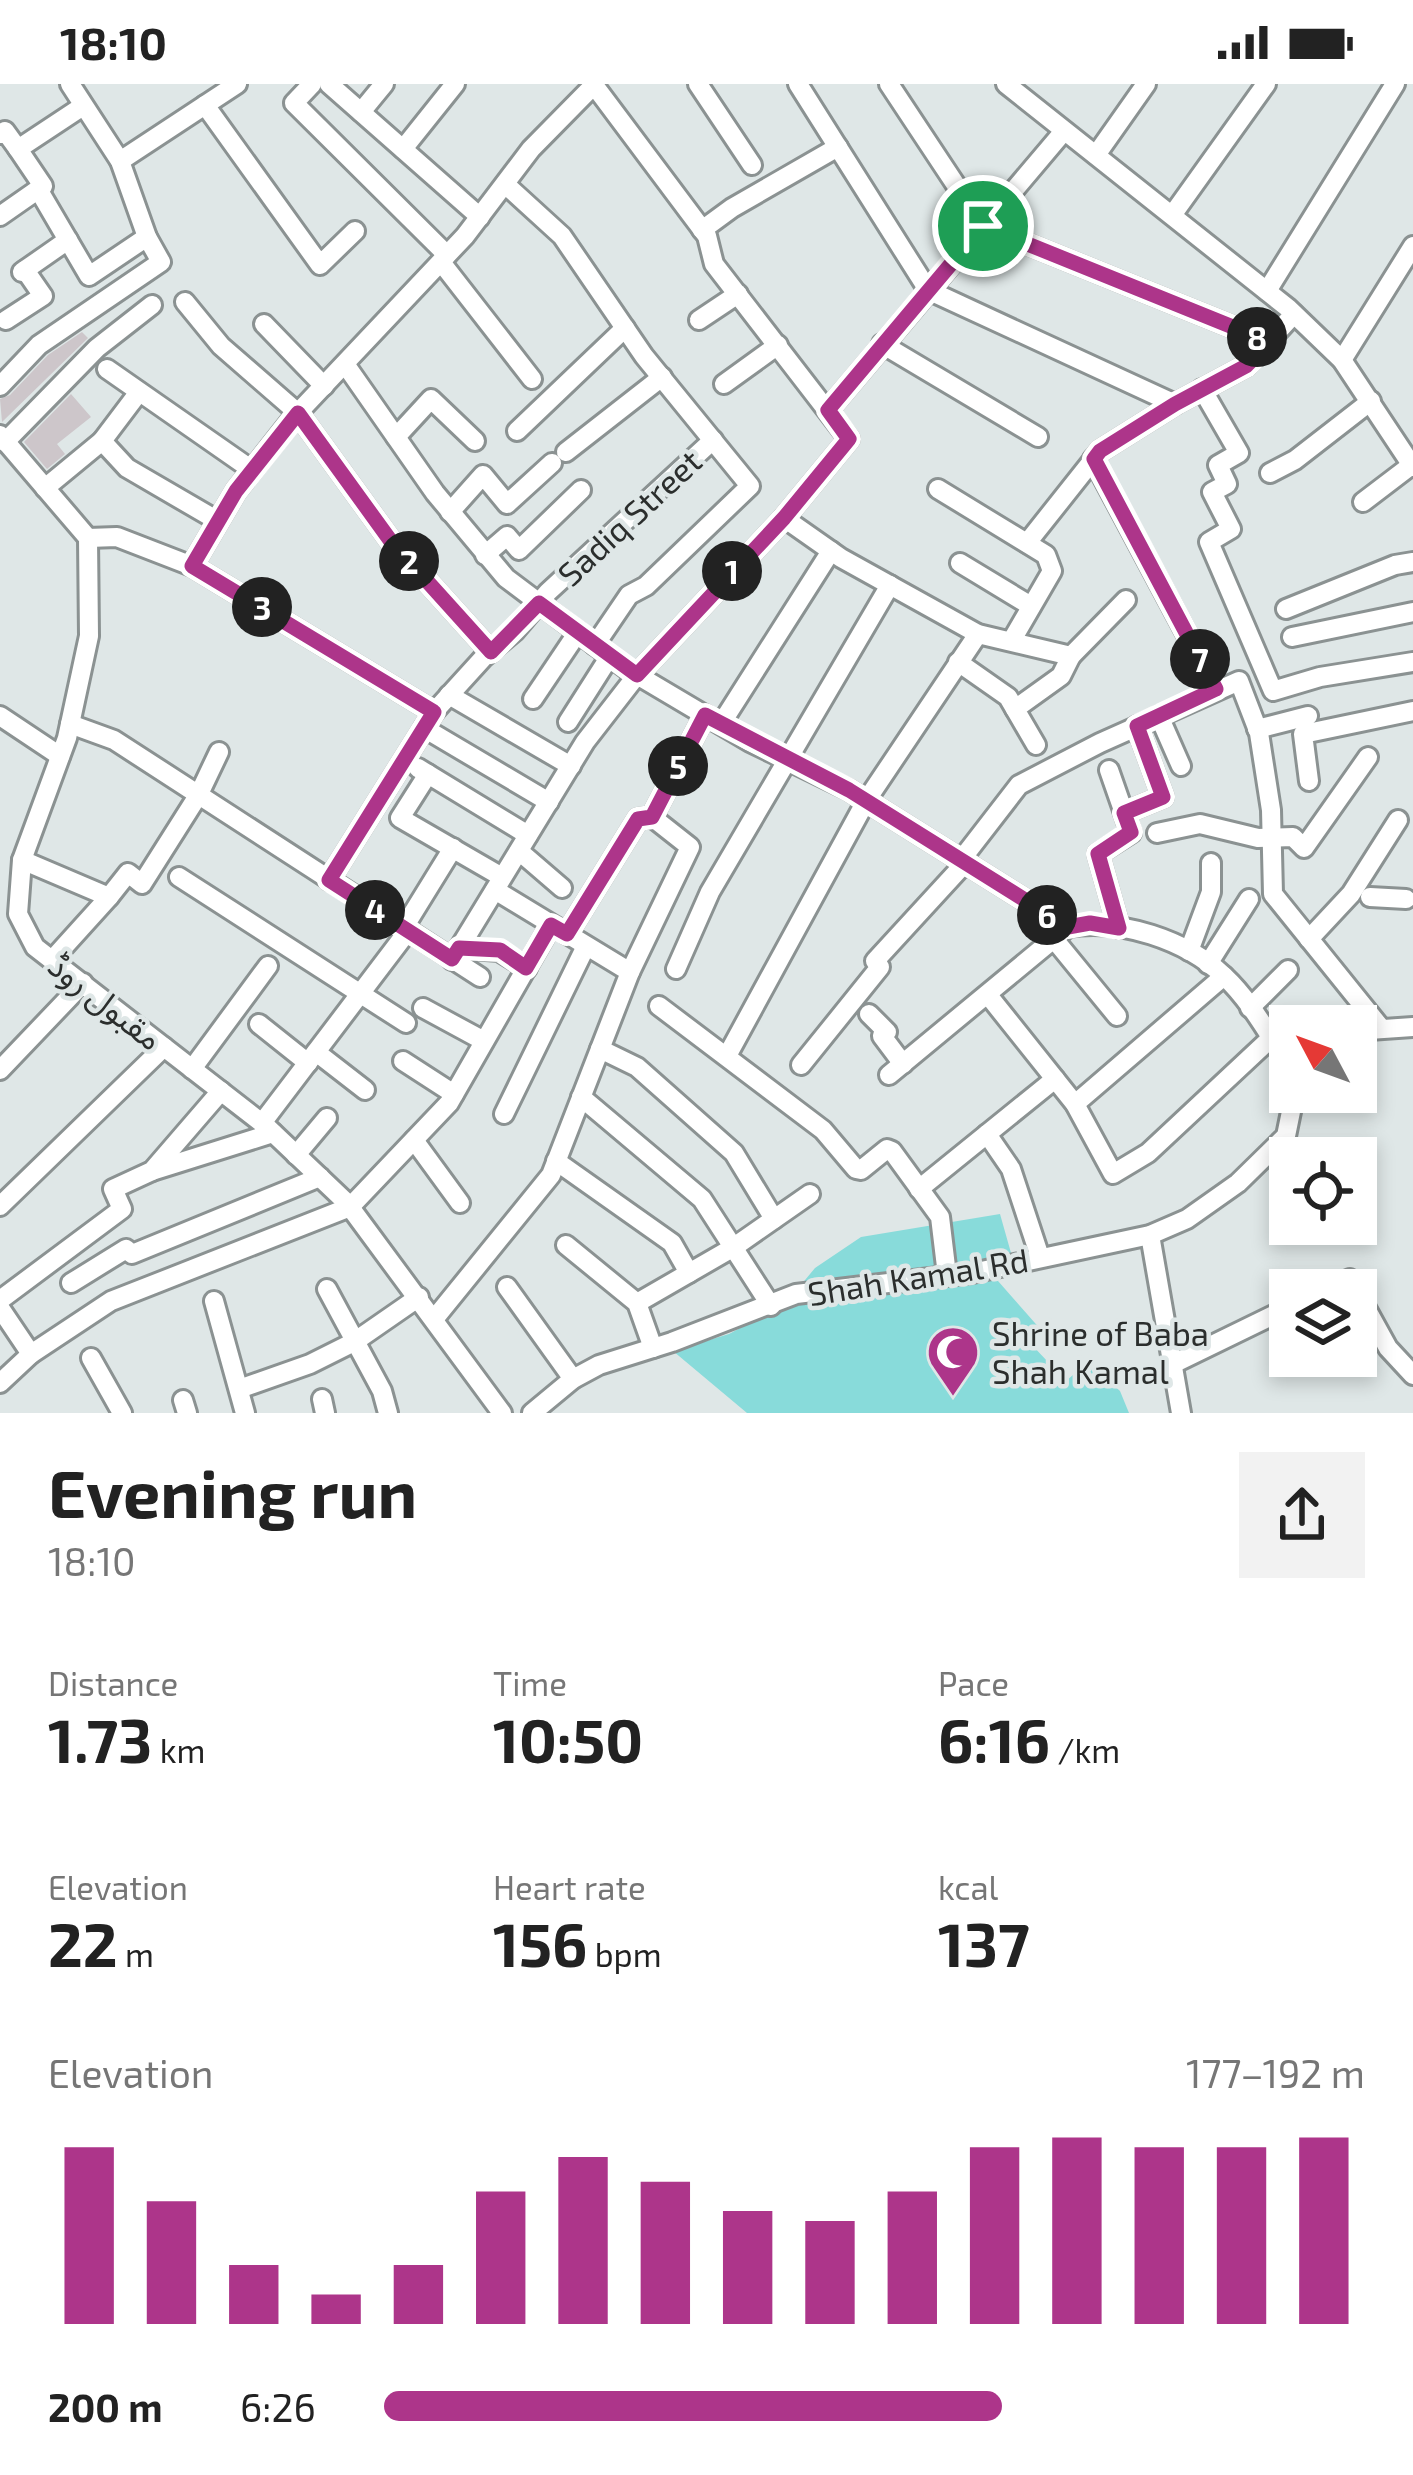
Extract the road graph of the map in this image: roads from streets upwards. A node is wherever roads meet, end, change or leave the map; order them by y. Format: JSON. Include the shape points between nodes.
{"nodes":[{"id":1,"x":70,"y":84,"type":"edge"},
{"id":2,"x":237,"y":84,"type":"edge"},
{"id":3,"x":312,"y":84,"type":"edge"},
{"id":4,"x":328,"y":84,"type":"edge"},
{"id":5,"x":384,"y":84,"type":"edge"},
{"id":6,"x":455,"y":84,"type":"edge"},
{"id":7,"x":698,"y":84,"type":"edge"},
{"id":8,"x":798,"y":84,"type":"edge"},
{"id":9,"x":889,"y":84,"type":"edge"},
{"id":10,"x":1006,"y":84,"type":"edge"},
{"id":11,"x":1146,"y":84,"type":"edge"},
{"id":12,"x":1266,"y":84,"type":"edge"},
{"id":13,"x":1395,"y":84,"type":"edge"},
{"id":14,"x":594,"y":85,"type":"edge"},
{"id":15,"x":205,"y":105,"type":"junction"},
{"id":16,"x":82,"y":106,"type":"junction"},
{"id":17,"x":361,"y":112,"type":"junction"},
{"id":18,"x":2,"y":130,"type":"edge"},
{"id":19,"x":1064,"y":130,"type":"junction"},
{"id":20,"x":838,"y":147,"type":"junction"},
{"id":21,"x":18,"y":149,"type":"junction"},
{"id":22,"x":403,"y":149,"type":"junction"},
{"id":23,"x":1096,"y":155,"type":"junction"},
{"id":24,"x":120,"y":161,"type":"junction"},
{"id":25,"x":752,"y":165,"type":"dead end"},
{"id":26,"x":505,"y":184,"type":"junction"},
{"id":27,"x":38,"y":189,"type":"junction"},
{"id":28,"x":1172,"y":214,"type":"junction"},
{"id":29,"x":0,"y":216,"type":"edge"},
{"id":30,"x":480,"y":217,"type":"junction"},
{"id":31,"x":983,"y":226,"type":"junction"},
{"id":32,"x":356,"y":230,"type":"dead end"},
{"id":33,"x":702,"y":230,"type":"junction"},
{"id":34,"x":147,"y":237,"type":"junction"},
{"id":35,"x":68,"y":240,"type":"junction"},
{"id":36,"x":1413,"y":246,"type":"edge"},
{"id":37,"x":444,"y":259,"type":"junction"},
{"id":38,"x":928,"y":290,"type":"junction"},
{"id":39,"x":1268,"y":291,"type":"junction"},
{"id":40,"x":738,"y":294,"type":"junction"},
{"id":41,"x":185,"y":302,"type":"dead end"},
{"id":42,"x":152,"y":305,"type":"dead end"},
{"id":43,"x":1294,"y":314,"type":"junction"},
{"id":44,"x":699,"y":320,"type":"dead end"},
{"id":45,"x":74,"y":321,"type":"junction"},
{"id":46,"x":264,"y":324,"type":"dead end"},
{"id":47,"x":625,"y":328,"type":"junction"},
{"id":48,"x":4,"y":329,"type":"edge"},
{"id":49,"x":1270,"y":342,"type":"junction"},
{"id":50,"x":882,"y":344,"type":"junction"},
{"id":51,"x":778,"y":345,"type":"junction"},
{"id":52,"x":97,"y":348,"type":"junction"},
{"id":53,"x":1342,"y":360,"type":"junction"},
{"id":54,"x":345,"y":364,"type":"junction"},
{"id":55,"x":107,"y":369,"type":"dead end"},
{"id":56,"x":662,"y":377,"type":"junction"},
{"id":57,"x":532,"y":379,"type":"dead end"},
{"id":58,"x":724,"y":384,"type":"dead end"},
{"id":59,"x":0,"y":386,"type":"edge"},
{"id":60,"x":324,"y":386,"type":"junction"},
{"id":61,"x":1202,"y":389,"type":"junction"},
{"id":62,"x":139,"y":392,"type":"junction"},
{"id":63,"x":1371,"y":401,"type":"junction"},
{"id":64,"x":1175,"y":404,"type":"junction"},
{"id":65,"x":828,"y":410,"type":"junction"},
{"id":66,"x":298,"y":413,"type":"junction"},
{"id":67,"x":517,"y":431,"type":"dead end"},
{"id":68,"x":395,"y":436,"type":"junction"},
{"id":69,"x":1038,"y":437,"type":"dead end"},
{"id":70,"x":2,"y":440,"type":"edge"},
{"id":71,"x":713,"y":440,"type":"junction"},
{"id":72,"x":102,"y":441,"type":"junction"},
{"id":73,"x":476,"y":441,"type":"dead end"},
{"id":74,"x":1094,"y":459,"type":"junction"},
{"id":75,"x":1413,"y":466,"type":"edge"},
{"id":76,"x":252,"y":470,"type":"junction"},
{"id":77,"x":1270,"y":473,"type":"dead end"},
{"id":78,"x":45,"y":488,"type":"junction"},
{"id":79,"x":938,"y":489,"type":"dead end"},
{"id":80,"x":580,"y":490,"type":"dead end"},
{"id":81,"x":1364,"y":502,"type":"dead end"},
{"id":82,"x":450,"y":512,"type":"junction"},
{"id":83,"x":784,"y":518,"type":"junction"},
{"id":84,"x":218,"y":521,"type":"junction"},
{"id":85,"x":88,"y":538,"type":"junction"},
{"id":86,"x":1027,"y":543,"type":"junction"},
{"id":87,"x":831,"y":551,"type":"junction"},
{"id":88,"x":485,"y":555,"type":"junction"},
{"id":89,"x":1413,"y":562,"type":"edge"},
{"id":90,"x":960,"y":563,"type":"dead end"},
{"id":91,"x":192,"y":566,"type":"junction"},
{"id":92,"x":890,"y":585,"type":"junction"},
{"id":93,"x":1126,"y":600,"type":"dead end"},
{"id":94,"x":539,"y":603,"type":"junction"},
{"id":95,"x":1031,"y":606,"type":"junction"},
{"id":96,"x":1286,"y":609,"type":"dead end"},
{"id":97,"x":1413,"y":612,"type":"edge"},
{"id":98,"x":978,"y":634,"type":"junction"},
{"id":99,"x":1292,"y":637,"type":"dead end"},
{"id":100,"x":1012,"y":640,"type":"junction"},
{"id":101,"x":594,"y":644,"type":"junction"},
{"id":102,"x":491,"y":652,"type":"junction"},
{"id":103,"x":1071,"y":656,"type":"junction"},
{"id":104,"x":958,"y":662,"type":"junction"},
{"id":105,"x":1413,"y":662,"type":"edge"},
{"id":106,"x":637,"y":675,"type":"junction"},
{"id":107,"x":1216,"y":689,"type":"junction"},
{"id":108,"x":449,"y":695,"type":"junction"},
{"id":109,"x":533,"y":699,"type":"dead end"},
{"id":110,"x":1015,"y":709,"type":"junction"},
{"id":111,"x":1413,"y":711,"type":"edge"},
{"id":112,"x":0,"y":716,"type":"edge"},
{"id":113,"x":1159,"y":716,"type":"junction"},
{"id":114,"x":1308,"y":716,"type":"dead end"},
{"id":115,"x":429,"y":720,"type":"junction"},
{"id":116,"x":713,"y":720,"type":"junction"},
{"id":117,"x":568,"y":722,"type":"dead end"},
{"id":118,"x":70,"y":724,"type":"junction"},
{"id":119,"x":1137,"y":726,"type":"junction"},
{"id":120,"x":1257,"y":729,"type":"junction"},
{"id":121,"x":1036,"y":745,"type":"dead end"},
{"id":122,"x":219,"y":752,"type":"dead end"},
{"id":123,"x":60,"y":756,"type":"junction"},
{"id":124,"x":1368,"y":757,"type":"dead end"},
{"id":125,"x":404,"y":759,"type":"junction"},
{"id":126,"x":786,"y":759,"type":"junction"},
{"id":127,"x":571,"y":766,"type":"junction"},
{"id":128,"x":1180,"y":766,"type":"dead end"},
{"id":129,"x":1109,"y":770,"type":"dead end"},
{"id":130,"x":428,"y":774,"type":"junction"},
{"id":131,"x":1309,"y":781,"type":"dead end"},
{"id":132,"x":200,"y":794,"type":"junction"},
{"id":133,"x":866,"y":801,"type":"junction"},
{"id":134,"x":549,"y":802,"type":"junction"},
{"id":135,"x":1124,"y":813,"type":"junction"},
{"id":136,"x":652,"y":817,"type":"junction"},
{"id":137,"x":1398,"y":820,"type":"dead end"},
{"id":138,"x":1157,"y":832,"type":"dead end"},
{"id":139,"x":1272,"y":839,"type":"junction"},
{"id":140,"x":524,"y":843,"type":"junction"},
{"id":141,"x":453,"y":848,"type":"junction"},
{"id":142,"x":963,"y":861,"type":"junction"},
{"id":143,"x":1211,"y":863,"type":"dead end"},
{"id":144,"x":22,"y":869,"type":"junction"},
{"id":145,"x":0,"y":874,"type":"edge"},
{"id":146,"x":179,"y":877,"type":"dead end"},
{"id":147,"x":329,"y":880,"type":"junction"},
{"id":148,"x":499,"y":884,"type":"junction"},
{"id":149,"x":562,"y":888,"type":"dead end"},
{"id":150,"x":110,"y":897,"type":"junction"},
{"id":151,"x":1370,"y":897,"type":"dead end"},
{"id":152,"x":1249,"y":899,"type":"dead end"},
{"id":153,"x":1411,"y":900,"type":"edge"},
{"id":154,"x":20,"y":918,"type":"junction"},
{"id":155,"x":1119,"y":928,"type":"junction"},
{"id":156,"x":559,"y":929,"type":"junction"},
{"id":157,"x":405,"y":930,"type":"junction"},
{"id":158,"x":0,"y":932,"type":"edge"},
{"id":159,"x":1061,"y":933,"type":"junction"},
{"id":160,"x":1309,"y":939,"type":"junction"},
{"id":161,"x":586,"y":946,"type":"junction"},
{"id":162,"x":1190,"y":951,"type":"junction"},
{"id":163,"x":455,"y":954,"type":"junction"},
{"id":164,"x":52,"y":959,"type":"junction"},
{"id":165,"x":268,"y":966,"type":"dead end"},
{"id":166,"x":526,"y":968,"type":"junction"},
{"id":167,"x":676,"y":969,"type":"dead end"},
{"id":168,"x":1216,"y":970,"type":"junction"},
{"id":169,"x":1288,"y":970,"type":"dead end"},
{"id":170,"x":630,"y":972,"type":"junction"},
{"id":171,"x":480,"y":977,"type":"dead end"},
{"id":172,"x":83,"y":983,"type":"junction"},
{"id":173,"x":361,"y":993,"type":"junction"},
{"id":174,"x":988,"y":995,"type":"junction"},
{"id":175,"x":659,"y":1006,"type":"dead end"},
{"id":176,"x":423,"y":1008,"type":"dead end"},
{"id":177,"x":1250,"y":1008,"type":"junction"},
{"id":178,"x":869,"y":1014,"type":"dead end"},
{"id":179,"x":1117,"y":1016,"type":"dead end"},
{"id":180,"x":406,"y":1023,"type":"dead end"},
{"id":181,"x":259,"y":1024,"type":"dead end"},
{"id":182,"x":1413,"y":1027,"type":"edge"},
{"id":183,"x":1381,"y":1028,"type":"junction"},
{"id":184,"x":1377,"y":1029,"type":"edge"},
{"id":185,"x":1269,"y":1035,"type":"edge"},
{"id":186,"x":1269,"y":1040,"type":"edge"},
{"id":187,"x":484,"y":1041,"type":"junction"},
{"id":188,"x":164,"y":1047,"type":"junction"},
{"id":189,"x":600,"y":1049,"type":"junction"},
{"id":190,"x":727,"y":1056,"type":"junction"},
{"id":191,"x":312,"y":1057,"type":"junction"},
{"id":192,"x":4,"y":1059,"type":"edge"},
{"id":193,"x":403,"y":1061,"type":"dead end"},
{"id":194,"x":801,"y":1065,"type":"dead end"},
{"id":195,"x":192,"y":1069,"type":"junction"},
{"id":196,"x":1055,"y":1079,"type":"junction"},
{"id":197,"x":365,"y":1090,"type":"dead end"},
{"id":198,"x":221,"y":1091,"type":"junction"},
{"id":199,"x":454,"y":1094,"type":"junction"},
{"id":200,"x":581,"y":1097,"type":"junction"},
{"id":201,"x":1075,"y":1104,"type":"junction"},
{"id":202,"x":1291,"y":1113,"type":"edge"},
{"id":203,"x":504,"y":1114,"type":"dead end"},
{"id":204,"x":327,"y":1118,"type":"dead end"},
{"id":205,"x":267,"y":1128,"type":"junction"},
{"id":206,"x":987,"y":1134,"type":"junction"},
{"id":207,"x":414,"y":1140,"type":"junction"},
{"id":208,"x":296,"y":1154,"type":"junction"},
{"id":209,"x":556,"y":1161,"type":"junction"},
{"id":210,"x":152,"y":1171,"type":"junction"},
{"id":211,"x":320,"y":1177,"type":"junction"},
{"id":212,"x":919,"y":1189,"type":"junction"},
{"id":213,"x":810,"y":1194,"type":"dead end"},
{"id":214,"x":460,"y":1203,"type":"dead end"},
{"id":215,"x":0,"y":1206,"type":"edge"},
{"id":216,"x":350,"y":1207,"type":"junction"},
{"id":217,"x":775,"y":1219,"type":"junction"},
{"id":218,"x":1150,"y":1235,"type":"junction"},
{"id":219,"x":566,"y":1245,"type":"dead end"},
{"id":220,"x":734,"y":1247,"type":"junction"},
{"id":221,"x":1040,"y":1257,"type":"junction"},
{"id":222,"x":689,"y":1273,"type":"junction"},
{"id":223,"x":947,"y":1275,"type":"junction"},
{"id":224,"x":71,"y":1283,"type":"dead end"},
{"id":225,"x":507,"y":1287,"type":"dead end"},
{"id":226,"x":326,"y":1289,"type":"dead end"},
{"id":227,"x":419,"y":1297,"type":"junction"},
{"id":228,"x":214,"y":1301,"type":"dead end"},
{"id":229,"x":637,"y":1303,"type":"junction"},
{"id":230,"x":0,"y":1304,"type":"edge"},
{"id":231,"x":771,"y":1306,"type":"junction"},
{"id":232,"x":1269,"y":1317,"type":"edge"},
{"id":233,"x":435,"y":1318,"type":"junction"},
{"id":234,"x":1377,"y":1328,"type":"edge"},
{"id":235,"x":353,"y":1342,"type":"junction"},
{"id":236,"x":653,"y":1348,"type":"junction"},
{"id":237,"x":31,"y":1354,"type":"junction"},
{"id":238,"x":91,"y":1358,"type":"dead end"},
{"id":239,"x":1173,"y":1364,"type":"junction"},
{"id":240,"x":1413,"y":1376,"type":"edge"},
{"id":241,"x":573,"y":1379,"type":"junction"},
{"id":242,"x":0,"y":1383,"type":"edge"},
{"id":243,"x":238,"y":1389,"type":"junction"},
{"id":244,"x":122,"y":1413,"type":"edge"},
{"id":245,"x":245,"y":1413,"type":"edge"},
{"id":246,"x":388,"y":1413,"type":"edge"},
{"id":247,"x":502,"y":1413,"type":"edge"},
{"id":248,"x":532,"y":1413,"type":"edge"},
{"id":249,"x":1181,"y":1413,"type":"edge"}],
"edges":[{"from":1,"to":16,"type":"street"},
{"from":2,"to":15,"type":"street"},
{"from":3,"to":37,"type":"street","via":[[294,103]]},
{"from":4,"to":17,"type":"street"},
{"from":5,"to":17,"type":"street"},
{"from":6,"to":22,"type":"street"},
{"from":7,"to":25,"type":"street"},
{"from":8,"to":20,"type":"street"},
{"from":9,"to":31,"type":"street"},
{"from":10,"to":19,"type":"street"},
{"from":11,"to":23,"type":"street"},
{"from":12,"to":28,"type":"street"},
{"from":13,"to":39,"type":"street"},
{"from":14,"to":26,"type":"street"},
{"from":14,"to":33,"type":"street"},
{"from":15,"to":24,"type":"street"},
{"from":15,"to":32,"type":"street","via":[[320,265]]},
{"from":16,"to":21,"type":"street"},
{"from":16,"to":24,"type":"street"},
{"from":17,"to":22,"type":"street"},
{"from":18,"to":21,"type":"street"},
{"from":19,"to":23,"type":"street"},
{"from":19,"to":31,"type":"street"},
{"from":20,"to":33,"type":"street"},
{"from":20,"to":38,"type":"street"},
{"from":21,"to":27,"type":"street"},
{"from":22,"to":30,"type":"street"},
{"from":23,"to":28,"type":"street"},
{"from":24,"to":34,"type":"street"},
{"from":26,"to":30,"type":"street"},
{"from":26,"to":47,"type":"street","via":[[562,236]]},
{"from":27,"to":29,"type":"street"},
{"from":27,"to":35,"type":"street"},
{"from":28,"to":39,"type":"street"},
{"from":30,"to":37,"type":"street"},
{"from":31,"to":38,"type":"street"},
{"from":31,"to":49,"type":"street"},
{"from":33,"to":40,"type":"street","via":[[714,264]]},
{"from":34,"to":35,"type":"street","via":[[89,276]]},
{"from":34,"to":45,"type":"street","via":[[161,262]]},
{"from":35,"to":48,"type":"street","via":[[24,271],[44,296]]},
{"from":36,"to":53,"type":"street"},
{"from":37,"to":54,"type":"street"},
{"from":37,"to":57,"type":"street"},
{"from":38,"to":50,"type":"street"},
{"from":38,"to":64,"type":"street"},
{"from":39,"to":43,"type":"street"},
{"from":40,"to":44,"type":"street"},
{"from":40,"to":51,"type":"street"},
{"from":41,"to":66,"type":"street","via":[[221,346]]},
{"from":42,"to":52,"type":"street"},
{"from":43,"to":49,"type":"street"},
{"from":43,"to":53,"type":"street"},
{"from":45,"to":52,"type":"street"},
{"from":45,"to":59,"type":"street"},
{"from":46,"to":60,"type":"street"},
{"from":47,"to":56,"type":"street"},
{"from":47,"to":67,"type":"street"},
{"from":49,"to":61,"type":"street","via":[[1246,366]]},
{"from":50,"to":65,"type":"street"},
{"from":50,"to":69,"type":"street"},
{"from":51,"to":58,"type":"street"},
{"from":51,"to":65,"type":"street"},
{"from":52,"to":70,"type":"street"},
{"from":53,"to":63,"type":"street"},
{"from":54,"to":60,"type":"street"},
{"from":54,"to":68,"type":"street"},
{"from":55,"to":62,"type":"street"},
{"from":56,"to":71,"type":"street"},
{"from":56,"to":82,"type":"street","via":[[507,504],[483,475]]},
{"from":60,"to":66,"type":"street"},
{"from":61,"to":64,"type":"street"},
{"from":61,"to":105,"type":"street","via":[[1239,453],[1218,465],[1227,484],[1212,492],[1231,529],[1209,542],[1273,691]]},
{"from":62,"to":72,"type":"street"},
{"from":62,"to":76,"type":"street"},
{"from":63,"to":75,"type":"street"},
{"from":63,"to":77,"type":"street"},
{"from":64,"to":74,"type":"street"},
{"from":65,"to":83,"type":"street","via":[[849,439]]},
{"from":66,"to":76,"type":"street"},
{"from":66,"to":102,"type":"street","via":[[390,540]]},
{"from":68,"to":73,"type":"street","via":[[431,399]]},
{"from":68,"to":82,"type":"street"},
{"from":70,"to":78,"type":"street"},
{"from":71,"to":94,"type":"street","name":"Sadiq Street"},
{"from":71,"to":101,"type":"street","via":[[750,488],[629,596]]},
{"from":72,"to":78,"type":"street"},
{"from":72,"to":84,"type":"street","via":[[127,468]]},
{"from":74,"to":86,"type":"street"},
{"from":74,"to":107,"type":"street"},
{"from":75,"to":81,"type":"street"},
{"from":76,"to":84,"type":"street"},
{"from":78,"to":85,"type":"street"},
{"from":79,"to":86,"type":"street"},
{"from":80,"to":88,"type":"street","via":[[518,550],[507,536]]},
{"from":82,"to":88,"type":"street"},
{"from":83,"to":87,"type":"street"},
{"from":83,"to":106,"type":"street"},
{"from":84,"to":91,"type":"street"},
{"from":85,"to":91,"type":"street","via":[[117,537]]},
{"from":85,"to":118,"type":"street","via":[[89,636]]},
{"from":86,"to":95,"type":"street","via":[[1046,555],[1052,571]]},
{"from":87,"to":92,"type":"street"},
{"from":87,"to":116,"type":"street"},
{"from":88,"to":94,"type":"street"},
{"from":89,"to":96,"type":"street"},
{"from":90,"to":95,"type":"street"},
{"from":91,"to":115,"type":"street"},
{"from":92,"to":98,"type":"street"},
{"from":92,"to":126,"type":"street"},
{"from":93,"to":103,"type":"street"},
{"from":94,"to":101,"type":"street"},
{"from":94,"to":102,"type":"street","name":"Sadiq Street"},
{"from":95,"to":100,"type":"street"},
{"from":97,"to":99,"type":"street"},
{"from":98,"to":100,"type":"street"},
{"from":98,"to":104,"type":"street"},
{"from":100,"to":103,"type":"street"},
{"from":101,"to":106,"type":"street"},
{"from":101,"to":109,"type":"street"},
{"from":101,"to":117,"type":"street"},
{"from":102,"to":108,"type":"street","name":"Sadiq Street"},
{"from":103,"to":110,"type":"street","via":[[1060,676]]},
{"from":104,"to":110,"type":"street"},
{"from":104,"to":133,"type":"street"},
{"from":106,"to":116,"type":"street"},
{"from":106,"to":127,"type":"street"},
{"from":107,"to":113,"type":"street"},
{"from":107,"to":120,"type":"street","via":[[1240,681]]},
{"from":108,"to":115,"type":"street","name":"Sadiq Street"},
{"from":108,"to":127,"type":"street"},
{"from":110,"to":121,"type":"street"},
{"from":111,"to":131,"type":"street","via":[[1303,734]]},
{"from":112,"to":123,"type":"street"},
{"from":113,"to":119,"type":"street"},
{"from":113,"to":128,"type":"street"},
{"from":114,"to":120,"type":"street"},
{"from":115,"to":125,"type":"street","name":"Sadiq Street"},
{"from":115,"to":134,"type":"street"},
{"from":116,"to":126,"type":"street"},
{"from":116,"to":136,"type":"street"},
{"from":118,"to":123,"type":"street"},
{"from":118,"to":132,"type":"street","via":[[114,740]]},
{"from":119,"to":135,"type":"street","via":[[1163,797]]},
{"from":119,"to":142,"type":"street","via":[[1019,785]]},
{"from":120,"to":139,"type":"street"},
{"from":122,"to":132,"type":"street"},
{"from":123,"to":144,"type":"street"},
{"from":124,"to":139,"type":"street","via":[[1304,848],[1293,837]]},
{"from":125,"to":130,"type":"street"},
{"from":125,"to":147,"type":"street","name":"Sadiq Street"},
{"from":126,"to":133,"type":"street"},
{"from":126,"to":167,"type":"street"},
{"from":127,"to":134,"type":"street"},
{"from":129,"to":135,"type":"street"},
{"from":130,"to":140,"type":"street"},
{"from":130,"to":141,"type":"street","via":[[400,818]]},
{"from":132,"to":147,"type":"street"},
{"from":132,"to":150,"type":"street","via":[[142,884],[128,873]]},
{"from":133,"to":142,"type":"street"},
{"from":133,"to":190,"type":"street"},
{"from":134,"to":140,"type":"street"},
{"from":135,"to":155,"type":"street","via":[[1131,832],[1098,854]]},
{"from":136,"to":156,"type":"street","via":[[638,819]]},
{"from":136,"to":170,"type":"street","via":[[690,847]]},
{"from":137,"to":160,"type":"street","via":[[1351,894]]},
{"from":138,"to":139,"type":"street","via":[[1200,824]]},
{"from":139,"to":160,"type":"street","via":[[1273,894]]},
{"from":140,"to":148,"type":"street"},
{"from":140,"to":149,"type":"street"},
{"from":141,"to":148,"type":"street"},
{"from":141,"to":157,"type":"street"},
{"from":142,"to":159,"type":"street"},
{"from":142,"to":194,"type":"street","via":[[875,961],[880,968]]},
{"from":143,"to":162,"type":"street","via":[[1211,892]]},
{"from":144,"to":145,"type":"street"},
{"from":144,"to":150,"type":"street"},
{"from":144,"to":154,"type":"street"},
{"from":146,"to":173,"type":"street"},
{"from":147,"to":157,"type":"street"},
{"from":148,"to":156,"type":"street"},
{"from":148,"to":163,"type":"street"},
{"from":150,"to":164,"type":"street"},
{"from":151,"to":153,"type":"street"},
{"from":152,"to":168,"type":"street"},
{"from":154,"to":158,"type":"street"},
{"from":154,"to":164,"type":"street","name":"مقبول روڈ","via":[[35,947]]},
{"from":155,"to":159,"type":"street","via":[[1090,923]]},
{"from":155,"to":162,"type":"street"},
{"from":156,"to":161,"type":"street"},
{"from":156,"to":166,"type":"street"},
{"from":157,"to":163,"type":"street"},
{"from":157,"to":173,"type":"street"},
{"from":159,"to":174,"type":"street"},
{"from":159,"to":179,"type":"street"},
{"from":160,"to":183,"type":"street"},
{"from":161,"to":170,"type":"street"},
{"from":161,"to":203,"type":"street"},
{"from":162,"to":168,"type":"street"},
{"from":163,"to":166,"type":"street","via":[[500,950]]},
{"from":163,"to":171,"type":"street"},
{"from":164,"to":172,"type":"street","name":"مقبول روڈ"},
{"from":165,"to":195,"type":"street"},
{"from":166,"to":187,"type":"street"},
{"from":168,"to":177,"type":"street"},
{"from":168,"to":201,"type":"street"},
{"from":169,"to":177,"type":"street"},
{"from":170,"to":189,"type":"street"},
{"from":172,"to":188,"type":"street","name":"مقبول روڈ"},
{"from":172,"to":192,"type":"street"},
{"from":173,"to":180,"type":"street"},
{"from":173,"to":191,"type":"street"},
{"from":174,"to":178,"type":"street","via":[[896,1070],[887,1032]]},
{"from":174,"to":196,"type":"street"},
{"from":175,"to":190,"type":"street"},
{"from":176,"to":187,"type":"street"},
{"from":177,"to":185,"type":"street"},
{"from":181,"to":191,"type":"street"},
{"from":182,"to":183,"type":"street"},
{"from":183,"to":184,"type":"street"},
{"from":186,"to":201,"type":"street","via":[[1148,1153],[1113,1174]]},
{"from":187,"to":199,"type":"street"},
{"from":188,"to":195,"type":"street","name":"مقبول روڈ"},
{"from":188,"to":215,"type":"street"},
{"from":189,"to":200,"type":"street"},
{"from":189,"to":217,"type":"street","via":[[638,1067],[734,1153]]},
{"from":190,"to":212,"type":"street","via":[[823,1130],[856,1169],[890,1149]]},
{"from":191,"to":197,"type":"street"},
{"from":191,"to":205,"type":"street"},
{"from":193,"to":199,"type":"street"},
{"from":195,"to":198,"type":"street","name":"مقبول روڈ"},
{"from":196,"to":201,"type":"street"},
{"from":196,"to":206,"type":"street"},
{"from":198,"to":205,"type":"street","name":"مقبول روڈ"},
{"from":198,"to":210,"type":"street"},
{"from":199,"to":207,"type":"street"},
{"from":200,"to":209,"type":"street"},
{"from":200,"to":220,"type":"street","via":[[703,1199]]},
{"from":202,"to":218,"type":"street","name":"Shah Kamal Rd","via":[[1286,1136],[1238,1183]]},
{"from":204,"to":208,"type":"street"},
{"from":205,"to":208,"type":"street","name":"مقبول روڈ"},
{"from":205,"to":210,"type":"street"},
{"from":206,"to":212,"type":"street"},
{"from":206,"to":221,"type":"street","via":[[1011,1169]]},
{"from":207,"to":214,"type":"street"},
{"from":207,"to":216,"type":"street"},
{"from":208,"to":211,"type":"street","name":"مقبول روڈ"},
{"from":209,"to":222,"type":"street","via":[[672,1243]]},
{"from":209,"to":233,"type":"street"},
{"from":210,"to":230,"type":"street","via":[[113,1189],[122,1208]]},
{"from":211,"to":216,"type":"street","name":"مقبول روڈ"},
{"from":211,"to":224,"type":"street","via":[[132,1254],[127,1249]]},
{"from":212,"to":223,"type":"street","via":[[940,1217]]},
{"from":213,"to":217,"type":"street"},
{"from":216,"to":227,"type":"street","name":"مقبول روڈ"},
{"from":216,"to":237,"type":"street","via":[[111,1300]]},
{"from":217,"to":220,"type":"street"},
{"from":218,"to":221,"type":"street","name":"Shah Kamal Rd"},
{"from":218,"to":239,"type":"street"},
{"from":219,"to":229,"type":"street"},
{"from":220,"to":222,"type":"street"},
{"from":220,"to":231,"type":"street"},
{"from":221,"to":223,"type":"street","name":"Shah Kamal Rd"},
{"from":222,"to":229,"type":"street"},
{"from":223,"to":231,"type":"street","name":"Shah Kamal Rd","via":[[796,1294]]},
{"from":225,"to":241,"type":"street"},
{"from":226,"to":235,"type":"street"},
{"from":227,"to":233,"type":"street","name":"مقبول روڈ"},
{"from":227,"to":235,"type":"street"},
{"from":228,"to":243,"type":"street"},
{"from":229,"to":236,"type":"street"},
{"from":230,"to":237,"type":"street"},
{"from":231,"to":236,"type":"street","name":"Shah Kamal Rd"},
{"from":232,"to":239,"type":"street"},
{"from":233,"to":247,"type":"street","name":"مقبول روڈ"},
{"from":234,"to":240,"type":"street"},
{"from":235,"to":243,"type":"street"},
{"from":235,"to":246,"type":"street"},
{"from":236,"to":241,"type":"street","name":"Shah Kamal Rd"},
{"from":237,"to":242,"type":"street"},
{"from":238,"to":244,"type":"street"},
{"from":239,"to":249,"type":"street"},
{"from":241,"to":248,"type":"street","name":"Shah Kamal Rd"},
{"from":243,"to":245,"type":"street"}]}
